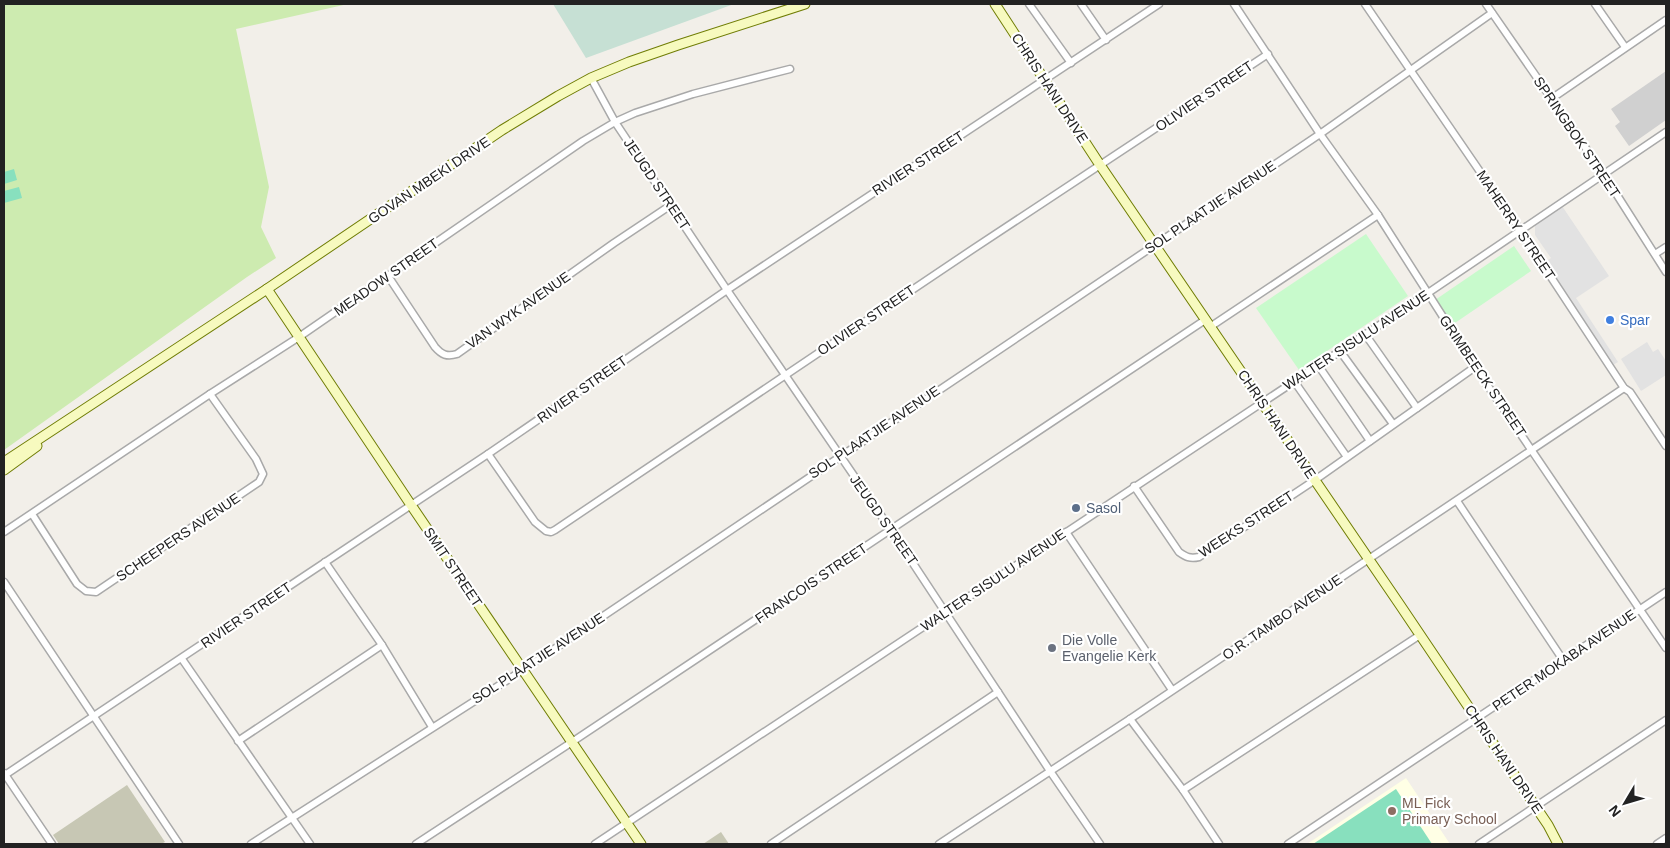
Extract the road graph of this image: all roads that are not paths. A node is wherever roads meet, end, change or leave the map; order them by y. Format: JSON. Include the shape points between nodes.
{"nodes":[{"id":1,"x":805,"y":4,"type":"edge"},
{"id":2,"x":995,"y":4,"type":"edge"},
{"id":3,"x":1029,"y":4,"type":"edge"},
{"id":4,"x":1081,"y":4,"type":"edge"},
{"id":5,"x":1158,"y":4,"type":"edge"},
{"id":6,"x":1234,"y":4,"type":"edge"},
{"id":7,"x":1365,"y":4,"type":"edge"},
{"id":8,"x":1486,"y":4,"type":"edge"},
{"id":9,"x":1595,"y":4,"type":"edge"},
{"id":10,"x":1492,"y":13,"type":"junction"},
{"id":11,"x":1666,"y":20,"type":"edge"},
{"id":12,"x":1106,"y":40,"type":"junction"},
{"id":13,"x":1625,"y":47,"type":"junction"},
{"id":14,"x":1268,"y":54,"type":"junction"},
{"id":15,"x":1071,"y":63,"type":"junction"},
{"id":16,"x":790,"y":69,"type":"dead end"},
{"id":17,"x":1410,"y":71,"type":"junction"},
{"id":18,"x":591,"y":78,"type":"junction"},
{"id":19,"x":1044,"y":80,"type":"junction"},
{"id":20,"x":1551,"y":99,"type":"junction"},
{"id":21,"x":615,"y":122,"type":"junction"},
{"id":22,"x":1666,"y":132,"type":"edge"},
{"id":23,"x":1320,"y":134,"type":"junction"},
{"id":24,"x":1100,"y":165,"type":"junction"},
{"id":25,"x":1603,"y":174,"type":"junction"},
{"id":26,"x":671,"y":205,"type":"junction"},
{"id":27,"x":1378,"y":216,"type":"junction"},
{"id":28,"x":1520,"y":230,"type":"junction"},
{"id":29,"x":1154,"y":244,"type":"junction"},
{"id":30,"x":1666,"y":246,"type":"edge"},
{"id":31,"x":1655,"y":254,"type":"junction"},
{"id":32,"x":1666,"y":272,"type":"edge"},
{"id":33,"x":388,"y":276,"type":"junction"},
{"id":34,"x":267,"y":289,"type":"junction"},
{"id":35,"x":727,"y":290,"type":"junction"},
{"id":36,"x":1428,"y":293,"type":"junction"},
{"id":37,"x":1208,"y":324,"type":"junction"},
{"id":38,"x":1365,"y":334,"type":"junction"},
{"id":39,"x":299,"y":337,"type":"junction"},
{"id":40,"x":1340,"y":351,"type":"junction"},
{"id":41,"x":1318,"y":365,"type":"junction"},
{"id":42,"x":1475,"y":366,"type":"junction"},
{"id":43,"x":784,"y":375,"type":"junction"},
{"id":44,"x":1294,"y":381,"type":"junction"},
{"id":45,"x":1624,"y":388,"type":"junction"},
{"id":46,"x":210,"y":394,"type":"junction"},
{"id":47,"x":1262,"y":402,"type":"junction"},
{"id":48,"x":1417,"y":408,"type":"junction"},
{"id":49,"x":81,"y":412,"type":"junction"},
{"id":50,"x":1393,"y":424,"type":"junction"},
{"id":51,"x":1663,"y":435,"type":"edge"},
{"id":52,"x":1370,"y":441,"type":"junction"},
{"id":53,"x":1666,"y":446,"type":"edge"},
{"id":54,"x":1532,"y":450,"type":"junction"},
{"id":55,"x":488,"y":454,"type":"junction"},
{"id":56,"x":839,"y":456,"type":"junction"},
{"id":57,"x":1348,"y":457,"type":"junction"},
{"id":58,"x":4,"y":462,"type":"edge"},
{"id":59,"x":4,"y":470,"type":"edge"},
{"id":60,"x":1314,"y":480,"type":"junction"},
{"id":61,"x":1134,"y":486,"type":"junction"},
{"id":62,"x":1457,"y":501,"type":"junction"},
{"id":63,"x":411,"y":506,"type":"junction"},
{"id":64,"x":32,"y":514,"type":"junction"},
{"id":65,"x":891,"y":530,"type":"junction"},
{"id":66,"x":4,"y":532,"type":"edge"},
{"id":67,"x":1066,"y":532,"type":"junction"},
{"id":68,"x":1368,"y":558,"type":"junction"},
{"id":69,"x":325,"y":562,"type":"junction"},
{"id":70,"x":4,"y":582,"type":"edge"},
{"id":71,"x":1666,"y":592,"type":"edge"},
{"id":72,"x":1640,"y":609,"type":"junction"},
{"id":73,"x":946,"y":612,"type":"junction"},
{"id":74,"x":1420,"y":635,"type":"junction"},
{"id":75,"x":382,"y":645,"type":"junction"},
{"id":76,"x":1666,"y":648,"type":"edge"},
{"id":77,"x":182,"y":658,"type":"junction"},
{"id":78,"x":1564,"y":660,"type":"junction"},
{"id":79,"x":523,"y":670,"type":"junction"},
{"id":80,"x":1172,"y":690,"type":"junction"},
{"id":81,"x":998,"y":692,"type":"junction"},
{"id":82,"x":94,"y":717,"type":"junction"},
{"id":83,"x":1130,"y":719,"type":"junction"},
{"id":84,"x":1476,"y":719,"type":"junction"},
{"id":85,"x":1666,"y":720,"type":"edge"},
{"id":86,"x":432,"y":727,"type":"junction"},
{"id":87,"x":238,"y":741,"type":"junction"},
{"id":88,"x":572,"y":742,"type":"junction"},
{"id":89,"x":1050,"y":771,"type":"junction"},
{"id":90,"x":5,"y":774,"type":"edge"},
{"id":91,"x":1183,"y":790,"type":"junction"},
{"id":92,"x":1535,"y":806,"type":"junction"},
{"id":93,"x":292,"y":817,"type":"junction"},
{"id":94,"x":627,"y":823,"type":"junction"},
{"id":95,"x":1666,"y":838,"type":"edge"},
{"id":96,"x":52,"y":844,"type":"edge"},
{"id":97,"x":180,"y":844,"type":"edge"},
{"id":98,"x":251,"y":844,"type":"edge"},
{"id":99,"x":310,"y":844,"type":"edge"},
{"id":100,"x":416,"y":844,"type":"edge"},
{"id":101,"x":595,"y":844,"type":"edge"},
{"id":102,"x":641,"y":844,"type":"edge"},
{"id":103,"x":771,"y":844,"type":"edge"},
{"id":104,"x":939,"y":844,"type":"edge"},
{"id":105,"x":1100,"y":844,"type":"edge"},
{"id":106,"x":1219,"y":844,"type":"edge"},
{"id":107,"x":1288,"y":844,"type":"edge"},
{"id":108,"x":1479,"y":844,"type":"edge"},
{"id":109,"x":1558,"y":844,"type":"edge"},
{"id":110,"x":1657,"y":844,"type":"edge"}],
"edges":[{"from":1,"to":18,"type":"street","name":"GOVAN MBEKI DRIVE","via":[[678,44]]},
{"from":2,"to":19,"type":"street","name":"CHRIS HANI DRIVE"},
{"from":3,"to":15,"type":"street"},
{"from":4,"to":12,"type":"street"},
{"from":5,"to":12,"type":"street","name":"RIVIER STREET"},
{"from":6,"to":14,"type":"street","name":"GRIMBEECK STREET"},
{"from":7,"to":17,"type":"street","name":"MAHERRY STREET"},
{"from":8,"to":10,"type":"street","name":"SPRINGBOK STREET"},
{"from":9,"to":13,"type":"street"},
{"from":10,"to":17,"type":"street","name":"SOL PLAATJIE AVENUE"},
{"from":10,"to":20,"type":"street","name":"SPRINGBOK STREET"},
{"from":11,"to":13,"type":"street"},
{"from":12,"to":15,"type":"street","name":"RIVIER STREET"},
{"from":13,"to":20,"type":"street"},
{"from":14,"to":23,"type":"street","name":"GRIMBEECK STREET"},
{"from":14,"to":24,"type":"street","name":"OLIVIER STREET"},
{"from":15,"to":19,"type":"street","name":"RIVIER STREET"},
{"from":16,"to":21,"type":"street","name":"MEADOW STREET","via":[[693,94]]},
{"from":17,"to":23,"type":"street","name":"SOL PLAATJIE AVENUE"},
{"from":17,"to":28,"type":"street","name":"MAHERRY STREET"},
{"from":18,"to":21,"type":"street","name":"JEUGD STREET"},
{"from":18,"to":34,"type":"street","name":"GOVAN MBEKI DRIVE","via":[[502,130]]},
{"from":19,"to":24,"type":"street","name":"CHRIS HANI DRIVE"},
{"from":19,"to":35,"type":"street","name":"RIVIER STREET"},
{"from":20,"to":25,"type":"street","name":"SPRINGBOK STREET"},
{"from":21,"to":26,"type":"street","name":"JEUGD STREET"},
{"from":21,"to":33,"type":"street","name":"MEADOW STREET"},
{"from":22,"to":25,"type":"street","name":"WALTER SISULU AVENUE"},
{"from":23,"to":27,"type":"street","name":"GRIMBEECK STREET"},
{"from":23,"to":29,"type":"street","name":"SOL PLAATJIE AVENUE"},
{"from":24,"to":29,"type":"street","name":"CHRIS HANI DRIVE"},
{"from":24,"to":43,"type":"street","name":"OLIVIER STREET"},
{"from":25,"to":28,"type":"street","name":"WALTER SISULU AVENUE"},
{"from":25,"to":31,"type":"street","name":"SPRINGBOK STREET"},
{"from":26,"to":33,"type":"street","name":"VAN WYK AVENUE","via":[[457,354],[444,355],[435,347]]},
{"from":26,"to":35,"type":"street","name":"JEUGD STREET"},
{"from":27,"to":36,"type":"street","name":"GRIMBEECK STREET"},
{"from":27,"to":37,"type":"street","name":"FRANCOIS STREET"},
{"from":28,"to":36,"type":"street","name":"WALTER SISULU AVENUE"},
{"from":28,"to":45,"type":"street","name":"MAHERRY STREET"},
{"from":29,"to":37,"type":"street","name":"CHRIS HANI DRIVE"},
{"from":29,"to":56,"type":"street","name":"SOL PLAATJIE AVENUE"},
{"from":30,"to":31,"type":"street"},
{"from":31,"to":32,"type":"street","name":"SPRINGBOK STREET"},
{"from":33,"to":39,"type":"street","name":"MEADOW STREET"},
{"from":34,"to":39,"type":"street","name":"SMIT STREET"},
{"from":34,"to":49,"type":"street","name":"GOVAN MBEKI DRIVE"},
{"from":35,"to":43,"type":"street","name":"JEUGD STREET"},
{"from":35,"to":55,"type":"street","name":"RIVIER STREET"},
{"from":36,"to":38,"type":"street","name":"WALTER SISULU AVENUE"},
{"from":36,"to":42,"type":"street","name":"GRIMBEECK STREET"},
{"from":37,"to":47,"type":"street","name":"CHRIS HANI DRIVE"},
{"from":37,"to":65,"type":"street","name":"FRANCOIS STREET"},
{"from":38,"to":40,"type":"street","name":"WALTER SISULU AVENUE"},
{"from":38,"to":48,"type":"street"},
{"from":39,"to":46,"type":"street","name":"MEADOW STREET"},
{"from":39,"to":63,"type":"street","name":"SMIT STREET"},
{"from":40,"to":41,"type":"street","name":"WALTER SISULU AVENUE"},
{"from":40,"to":50,"type":"street"},
{"from":41,"to":44,"type":"street","name":"WALTER SISULU AVENUE"},
{"from":41,"to":52,"type":"street"},
{"from":42,"to":48,"type":"street","name":"WEEKS STREET"},
{"from":42,"to":54,"type":"street","name":"GRIMBEECK STREET"},
{"from":43,"to":55,"type":"street","name":"OLIVIER STREET","via":[[551,532],[535,522]]},
{"from":43,"to":56,"type":"street","name":"JEUGD STREET"},
{"from":44,"to":47,"type":"street","name":"WALTER SISULU AVENUE"},
{"from":44,"to":57,"type":"street"},
{"from":45,"to":51,"type":"street","name":"MAHERRY STREET"},
{"from":45,"to":54,"type":"street","name":"O.R. TAMBO AVENUE"},
{"from":46,"to":64,"type":"street","name":"MEADOW STREET"},
{"from":46,"to":64,"type":"street","name":"SCHEEPERS AVENUE","via":[[263,474],[259,482],[223,507],[96,592],[86,591],[77,584]]},
{"from":47,"to":60,"type":"street","name":"CHRIS HANI DRIVE"},
{"from":47,"to":61,"type":"street","name":"WALTER SISULU AVENUE"},
{"from":48,"to":50,"type":"street","name":"WEEKS STREET"},
{"from":49,"to":58,"type":"street","name":"GOVAN MBEKI DRIVE"},
{"from":49,"to":59,"type":"street","name":"GOVAN MBEKI DRIVE"},
{"from":50,"to":52,"type":"street","name":"WEEKS STREET"},
{"from":51,"to":53,"type":"street","name":"MAHERRY STREET"},
{"from":52,"to":57,"type":"street","name":"WEEKS STREET"},
{"from":54,"to":62,"type":"street","name":"O.R. TAMBO AVENUE"},
{"from":54,"to":72,"type":"street","name":"GRIMBEECK STREET"},
{"from":55,"to":63,"type":"street","name":"RIVIER STREET"},
{"from":56,"to":65,"type":"street","name":"JEUGD STREET"},
{"from":56,"to":79,"type":"street","name":"SOL PLAATJIE AVENUE"},
{"from":57,"to":60,"type":"street","name":"WEEKS STREET"},
{"from":60,"to":61,"type":"street","name":"WEEKS STREET","via":[[1205,553],[1192,558],[1179,552]]},
{"from":60,"to":68,"type":"street","name":"CHRIS HANI DRIVE"},
{"from":61,"to":67,"type":"street","name":"WALTER SISULU AVENUE"},
{"from":62,"to":68,"type":"street","name":"O.R. TAMBO AVENUE"},
{"from":62,"to":78,"type":"street"},
{"from":63,"to":69,"type":"street","name":"RIVIER STREET"},
{"from":63,"to":79,"type":"street","name":"SMIT STREET"},
{"from":64,"to":66,"type":"street","name":"MEADOW STREET"},
{"from":65,"to":73,"type":"street","name":"JEUGD STREET"},
{"from":65,"to":88,"type":"street","name":"FRANCOIS STREET"},
{"from":67,"to":73,"type":"street","name":"WALTER SISULU AVENUE"},
{"from":67,"to":80,"type":"street"},
{"from":68,"to":74,"type":"street","name":"CHRIS HANI DRIVE"},
{"from":68,"to":80,"type":"street","name":"O.R. TAMBO AVENUE"},
{"from":69,"to":75,"type":"street"},
{"from":69,"to":77,"type":"street","name":"RIVIER STREET"},
{"from":70,"to":82,"type":"street"},
{"from":71,"to":72,"type":"street","name":"PETER MOKABA AVENUE"},
{"from":72,"to":76,"type":"street","name":"GRIMBEECK STREET"},
{"from":72,"to":78,"type":"street","name":"PETER MOKABA AVENUE"},
{"from":73,"to":81,"type":"street","name":"JEUGD STREET"},
{"from":73,"to":94,"type":"street","name":"WALTER SISULU AVENUE"},
{"from":74,"to":84,"type":"street","name":"CHRIS HANI DRIVE"},
{"from":74,"to":91,"type":"street"},
{"from":75,"to":86,"type":"street"},
{"from":75,"to":87,"type":"street"},
{"from":77,"to":82,"type":"street","name":"RIVIER STREET"},
{"from":77,"to":87,"type":"street"},
{"from":78,"to":84,"type":"street","name":"PETER MOKABA AVENUE"},
{"from":79,"to":86,"type":"street","name":"SOL PLAATJIE AVENUE"},
{"from":79,"to":88,"type":"street","name":"SMIT STREET"},
{"from":80,"to":83,"type":"street","name":"O.R. TAMBO AVENUE"},
{"from":81,"to":89,"type":"street","name":"JEUGD STREET"},
{"from":81,"to":103,"type":"street"},
{"from":82,"to":90,"type":"street","name":"RIVIER STREET"},
{"from":82,"to":97,"type":"street"},
{"from":83,"to":89,"type":"street","name":"O.R. TAMBO AVENUE"},
{"from":83,"to":91,"type":"street"},
{"from":84,"to":92,"type":"street","name":"CHRIS HANI DRIVE"},
{"from":84,"to":107,"type":"street","name":"PETER MOKABA AVENUE"},
{"from":85,"to":92,"type":"street"},
{"from":86,"to":93,"type":"street","name":"SOL PLAATJIE AVENUE"},
{"from":87,"to":93,"type":"street"},
{"from":88,"to":94,"type":"street","name":"SMIT STREET"},
{"from":88,"to":100,"type":"street","name":"FRANCOIS STREET"},
{"from":89,"to":104,"type":"street","name":"O.R. TAMBO AVENUE"},
{"from":89,"to":105,"type":"street","name":"JEUGD STREET"},
{"from":90,"to":96,"type":"street"},
{"from":91,"to":106,"type":"street"},
{"from":92,"to":108,"type":"street"},
{"from":92,"to":109,"type":"street","name":"CHRIS HANI DRIVE"},
{"from":93,"to":98,"type":"street","name":"SOL PLAATJIE AVENUE"},
{"from":93,"to":99,"type":"street"},
{"from":94,"to":101,"type":"street","name":"WALTER SISULU AVENUE"},
{"from":94,"to":102,"type":"street","name":"SMIT STREET"},
{"from":95,"to":110,"type":"street"}]}
